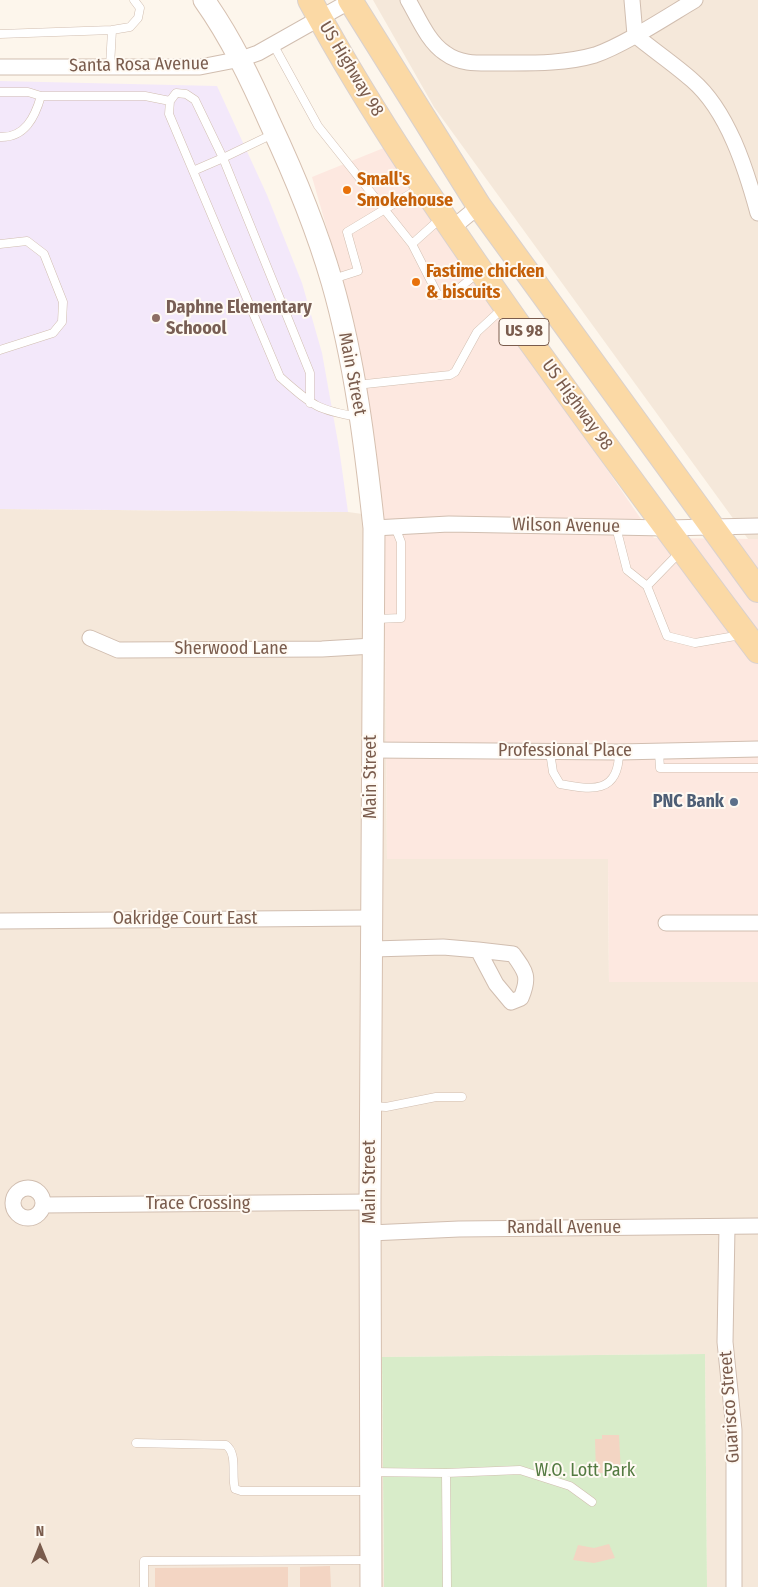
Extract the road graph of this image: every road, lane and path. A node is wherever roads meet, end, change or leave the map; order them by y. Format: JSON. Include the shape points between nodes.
{"nodes":[{"id":1,"x":134,"y":0,"type":"edge"},
{"id":2,"x":204,"y":0,"type":"edge"},
{"id":3,"x":351,"y":0,"type":"edge"},
{"id":4,"x":408,"y":0,"type":"edge"},
{"id":5,"x":632,"y":0,"type":"edge"},
{"id":6,"x":695,"y":0,"type":"edge"},
{"id":7,"x":315,"y":9,"type":"edge"},
{"id":8,"x":112,"y":30,"type":"junction"},
{"id":9,"x":0,"y":34,"type":"edge"},
{"id":10,"x":634,"y":35,"type":"junction"},
{"id":11,"x":273,"y":44,"type":"junction"},
{"id":12,"x":240,"y":59,"type":"junction"},
{"id":13,"x":110,"y":66,"type":"junction"},
{"id":14,"x":0,"y":67,"type":"edge"},
{"id":15,"x":0,"y":92,"type":"edge"},
{"id":16,"x":41,"y":96,"type":"junction"},
{"id":17,"x":170,"y":101,"type":"junction"},
{"id":18,"x":275,"y":133,"type":"junction"},
{"id":19,"x":0,"y":137,"type":"edge"},
{"id":20,"x":223,"y":158,"type":"junction"},
{"id":21,"x":193,"y":171,"type":"junction"},
{"id":22,"x":423,"y":186,"type":"junction"},
{"id":23,"x":479,"y":206,"type":"junction"},
{"id":24,"x":383,"y":210,"type":"junction"},
{"id":25,"x":758,"y":213,"type":"edge"},
{"id":26,"x":447,"y":223,"type":"junction"},
{"id":27,"x":0,"y":244,"type":"edge"},
{"id":28,"x":412,"y":244,"type":"junction"},
{"id":29,"x":480,"y":271,"type":"junction"},
{"id":30,"x":331,"y":280,"type":"junction"},
{"id":31,"x":505,"y":306,"type":"junction"},
{"id":32,"x":0,"y":350,"type":"edge"},
{"id":33,"x":354,"y":385,"type":"junction"},
{"id":34,"x":310,"y":403,"type":"junction"},
{"id":35,"x":360,"y":417,"type":"junction"},
{"id":36,"x":710,"y":526,"type":"junction"},
{"id":37,"x":758,"y":526,"type":"edge"},
{"id":38,"x":395,"y":527,"type":"junction"},
{"id":39,"x":616,"y":527,"type":"junction"},
{"id":40,"x":374,"y":528,"type":"junction"},
{"id":41,"x":666,"y":528,"type":"junction"},
{"id":42,"x":682,"y":550,"type":"junction"},
{"id":43,"x":647,"y":586,"type":"junction"},
{"id":44,"x":758,"y":590,"type":"edge"},
{"id":45,"x":374,"y":619,"type":"junction"},
{"id":46,"x":90,"y":638,"type":"dead end"},
{"id":47,"x":752,"y":643,"type":"edge"},
{"id":48,"x":373,"y":646,"type":"junction"},
{"id":49,"x":758,"y":749,"type":"edge"},
{"id":50,"x":372,"y":750,"type":"junction"},
{"id":51,"x":550,"y":752,"type":"junction"},
{"id":52,"x":619,"y":752,"type":"junction"},
{"id":53,"x":659,"y":752,"type":"junction"},
{"id":54,"x":758,"y":768,"type":"edge"},
{"id":55,"x":370,"y":918,"type":"junction"},
{"id":56,"x":0,"y":921,"type":"edge"},
{"id":57,"x":666,"y":923,"type":"dead end"},
{"id":58,"x":758,"y":923,"type":"edge"},
{"id":59,"x":373,"y":949,"type":"junction"},
{"id":60,"x":478,"y":950,"type":"dead end"},
{"id":61,"x":462,"y":1097,"type":"dead end"},
{"id":62,"x":370,"y":1106,"type":"junction"},
{"id":63,"x":361,"y":1202,"type":"junction"},
{"id":64,"x":43,"y":1205,"type":"dead end"},
{"id":65,"x":758,"y":1226,"type":"edge"},
{"id":66,"x":727,"y":1227,"type":"junction"},
{"id":67,"x":370,"y":1233,"type":"junction"},
{"id":68,"x":136,"y":1443,"type":"dead end"},
{"id":69,"x":446,"y":1473,"type":"junction"},
{"id":70,"x":371,"y":1481,"type":"junction"},
{"id":71,"x":592,"y":1502,"type":"dead end"},
{"id":72,"x":371,"y":1560,"type":"junction"},
{"id":73,"x":144,"y":1587,"type":"edge"},
{"id":74,"x":370,"y":1587,"type":"edge"},
{"id":75,"x":447,"y":1587,"type":"edge"},
{"id":76,"x":734,"y":1587,"type":"edge"}],
"edges":[{"from":1,"to":8,"type":"lane","via":[[140,8],[138,18],[130,27]]},
{"from":2,"to":12,"type":"main road","name":"Main Street"},
{"from":3,"to":7,"type":"street","name":"Santa Rosa Avenue"},
{"from":3,"to":23,"type":"main road","name":"US Highway 98","number":"US 98"},
{"from":4,"to":10,"type":"street","via":[[442,52],[468,63],[571,60],[596,54]]},
{"from":5,"to":10,"type":"street"},
{"from":6,"to":10,"type":"street"},
{"from":7,"to":11,"type":"street","name":"Santa Rosa Avenue"},
{"from":7,"to":22,"type":"main road","name":"US Highway 98","number":"US 98"},
{"from":8,"to":9,"type":"lane"},
{"from":8,"to":13,"type":"lane"},
{"from":10,"to":25,"type":"street","via":[[693,80],[710,101],[744,163]]},
{"from":11,"to":12,"type":"street","name":"Santa Rosa Avenue"},
{"from":11,"to":24,"type":"lane","via":[[318,126]]},
{"from":12,"to":13,"type":"street","name":"Santa Rosa Avenue","via":[[200,67]]},
{"from":12,"to":18,"type":"main road","name":"Main Street"},
{"from":13,"to":14,"type":"street","name":"Santa Rosa Avenue"},
{"from":15,"to":16,"type":"lane","via":[[28,92]]},
{"from":16,"to":17,"type":"lane","via":[[146,96]]},
{"from":16,"to":19,"type":"lane","via":[[36,114],[23,130]]},
{"from":17,"to":20,"type":"lane","via":[[176,93],[196,100]]},
{"from":17,"to":21,"type":"lane","via":[[169,114]]},
{"from":18,"to":20,"type":"lane"},
{"from":18,"to":30,"type":"main road","name":"Main Street","via":[[308,211]]},
{"from":20,"to":21,"type":"lane"},
{"from":20,"to":34,"type":"lane","via":[[310,373]]},
{"from":21,"to":34,"type":"lane","via":[[280,377]]},
{"from":22,"to":24,"type":"lane"},
{"from":22,"to":26,"type":"main road","name":"US Highway 98","number":"US 98"},
{"from":23,"to":26,"type":"street"},
{"from":23,"to":36,"type":"main road","name":"US Highway 98","number":"US 98"},
{"from":24,"to":28,"type":"lane"},
{"from":24,"to":30,"type":"lane","via":[[347,232],[358,271]]},
{"from":26,"to":28,"type":"lane"},
{"from":26,"to":29,"type":"main road","name":"US Highway 98","number":"US 98"},
{"from":27,"to":32,"type":"lane","via":[[27,241],[44,254],[63,302],[62,322],[53,333]]},
{"from":28,"to":29,"type":"lane","via":[[438,295],[452,294]]},
{"from":29,"to":31,"type":"main road","name":"US Highway 98","number":"US 98"},
{"from":30,"to":33,"type":"main road","name":"Main Street"},
{"from":31,"to":33,"type":"lane","via":[[482,326],[455,372],[450,375]]},
{"from":31,"to":41,"type":"main road","name":"US Highway 98","number":"US 98"},
{"from":33,"to":35,"type":"main road","name":"Main Street"},
{"from":34,"to":35,"type":"lane","via":[[326,411]]},
{"from":35,"to":40,"type":"main road","name":"Main Street"},
{"from":36,"to":37,"type":"street","name":"Wilson Avenue"},
{"from":36,"to":41,"type":"street","name":"Wilson Avenue"},
{"from":36,"to":44,"type":"main road","name":"US Highway 98","number":"US 98"},
{"from":38,"to":39,"type":"street","name":"Wilson Avenue","via":[[449,524]]},
{"from":38,"to":40,"type":"street","name":"Wilson Avenue"},
{"from":38,"to":45,"type":"lane","via":[[401,542],[401,618]]},
{"from":39,"to":41,"type":"street","name":"Wilson Avenue"},
{"from":39,"to":43,"type":"lane","via":[[627,570]]},
{"from":40,"to":45,"type":"main road","name":"Main Street"},
{"from":41,"to":42,"type":"main road","name":"US Highway 98","number":"US 98"},
{"from":42,"to":43,"type":"lane"},
{"from":42,"to":47,"type":"main road","name":"US Highway 98","number":"US 98"},
{"from":43,"to":47,"type":"lane","via":[[667,636],[695,643]]},
{"from":45,"to":48,"type":"main road","name":"Main Street"},
{"from":46,"to":48,"type":"street","name":"Sherwood Lane","via":[[118,650]]},
{"from":48,"to":50,"type":"main road","name":"Main Street"},
{"from":49,"to":53,"type":"street","name":"Professional Place"},
{"from":50,"to":51,"type":"street","name":"Professional Place"},
{"from":50,"to":55,"type":"main road","name":"Main Street"},
{"from":51,"to":52,"type":"street","name":"Professional Place"},
{"from":51,"to":52,"type":"lane","via":[[553,772],[560,784],[585,789],[601,788],[612,778],[619,769]]},
{"from":52,"to":53,"type":"street","name":"Professional Place"},
{"from":53,"to":54,"type":"lane","via":[[660,768]]},
{"from":55,"to":56,"type":"street","name":"Oakridge Court East"},
{"from":55,"to":59,"type":"main road","name":"Main Street"},
{"from":57,"to":58,"type":"street"},
{"from":59,"to":60,"type":"street","via":[[443,947]]},
{"from":59,"to":62,"type":"main road","name":"Main Street"},
{"from":61,"to":62,"type":"lane","via":[[429,1098],[386,1107]]},
{"from":62,"to":63,"type":"main road","name":"Main Street"},
{"from":63,"to":64,"type":"street","name":"Trace Crossing"},
{"from":63,"to":67,"type":"main road","name":"Main Street"},
{"from":65,"to":66,"type":"street","name":"Randall Avenue"},
{"from":66,"to":67,"type":"street","name":"Randall Avenue","via":[[459,1229]]},
{"from":66,"to":76,"type":"street","name":"Guarisco Street","via":[[725,1342],[734,1430]]},
{"from":67,"to":70,"type":"main road","name":"Main Street"},
{"from":68,"to":70,"type":"lane","via":[[226,1445],[233,1454],[235,1489],[242,1491]]},
{"from":69,"to":70,"type":"lane"},
{"from":69,"to":71,"type":"lane","via":[[520,1470],[570,1486]]},
{"from":69,"to":75,"type":"lane"},
{"from":70,"to":72,"type":"main road","name":"Main Street"},
{"from":72,"to":73,"type":"lane","via":[[144,1561]]},
{"from":72,"to":74,"type":"main road","name":"Main Street"}]}
